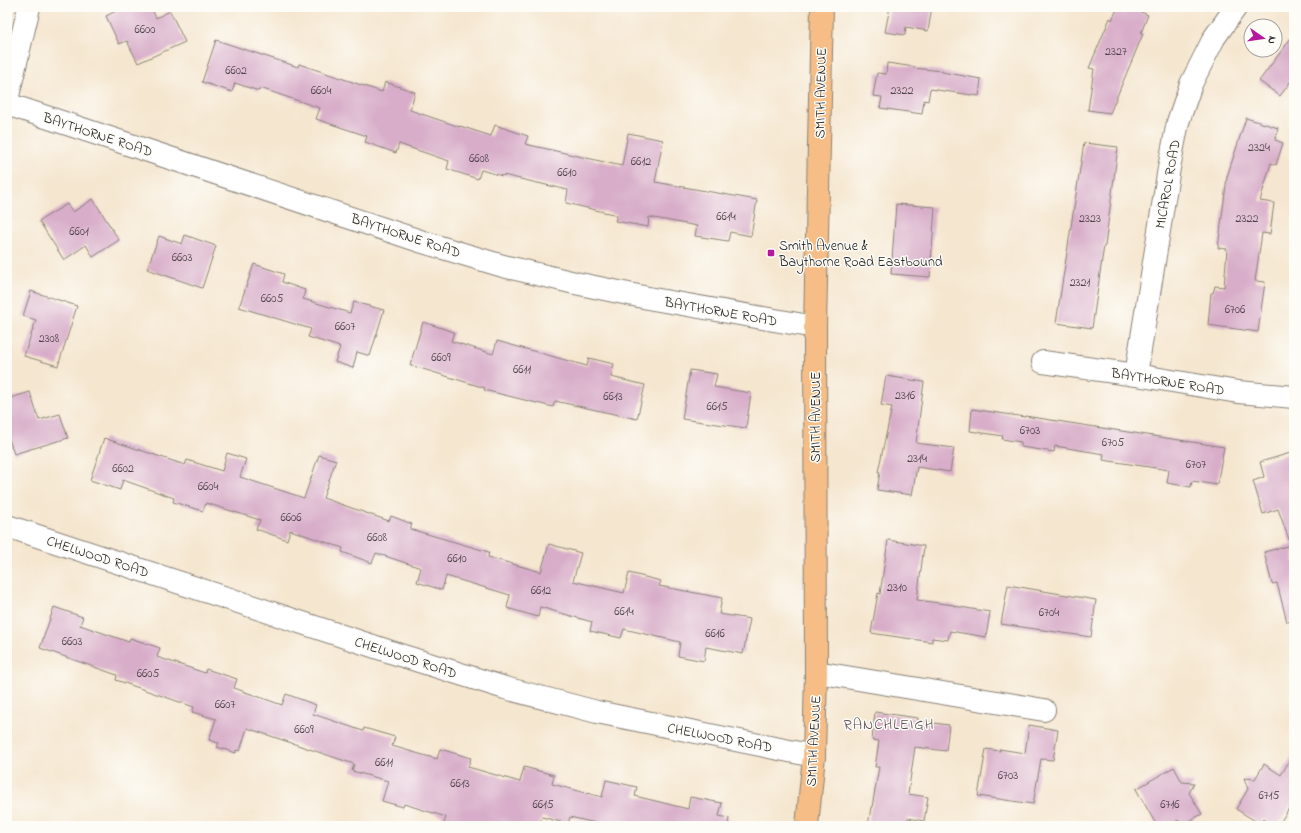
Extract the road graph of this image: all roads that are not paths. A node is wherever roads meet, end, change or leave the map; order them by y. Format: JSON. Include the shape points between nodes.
{"nodes":[{"id":1,"x":29,"y":7,"type":"edge"},
{"id":2,"x":822,"y":7,"type":"edge"},
{"id":3,"x":1236,"y":7,"type":"edge"},
{"id":4,"x":7,"y":100,"type":"edge"},
{"id":5,"x":7,"y":104,"type":"edge"},
{"id":6,"x":815,"y":327,"type":"junction"},
{"id":7,"x":1043,"y":362,"type":"dead end"},
{"id":8,"x":1136,"y":375,"type":"junction"},
{"id":9,"x":1294,"y":397,"type":"edge"},
{"id":10,"x":7,"y":526,"type":"edge"},
{"id":11,"x":816,"y":672,"type":"junction"},
{"id":12,"x":1044,"y":710,"type":"dead end"},
{"id":13,"x":814,"y":756,"type":"junction"},
{"id":14,"x":807,"y":826,"type":"edge"}],
"edges":[{"from":1,"to":4,"type":"street"},
{"from":2,"to":6,"type":"main road","name":"SMITH AVENUE"},
{"from":3,"to":8,"type":"street","name":"MICAROL ROAD","via":[[1210,44],[1191,84],[1178,122]]},
{"from":5,"to":6,"type":"street","name":"BAYTHORNE ROAD","via":[[423,242],[503,266],[575,284]]},
{"from":6,"to":11,"type":"main road","name":"SMITH AVENUE"},
{"from":7,"to":8,"type":"street","name":"BAYTHORNE ROAD"},
{"from":8,"to":9,"type":"street","name":"BAYTHORNE ROAD","via":[[1238,392]]},
{"from":10,"to":13,"type":"street","name":"CHELWOOD ROAD","via":[[505,688],[597,712]]},
{"from":11,"to":12,"type":"street"},
{"from":11,"to":13,"type":"main road","name":"SMITH AVENUE"},
{"from":13,"to":14,"type":"main road","name":"SMITH AVENUE"}]}
